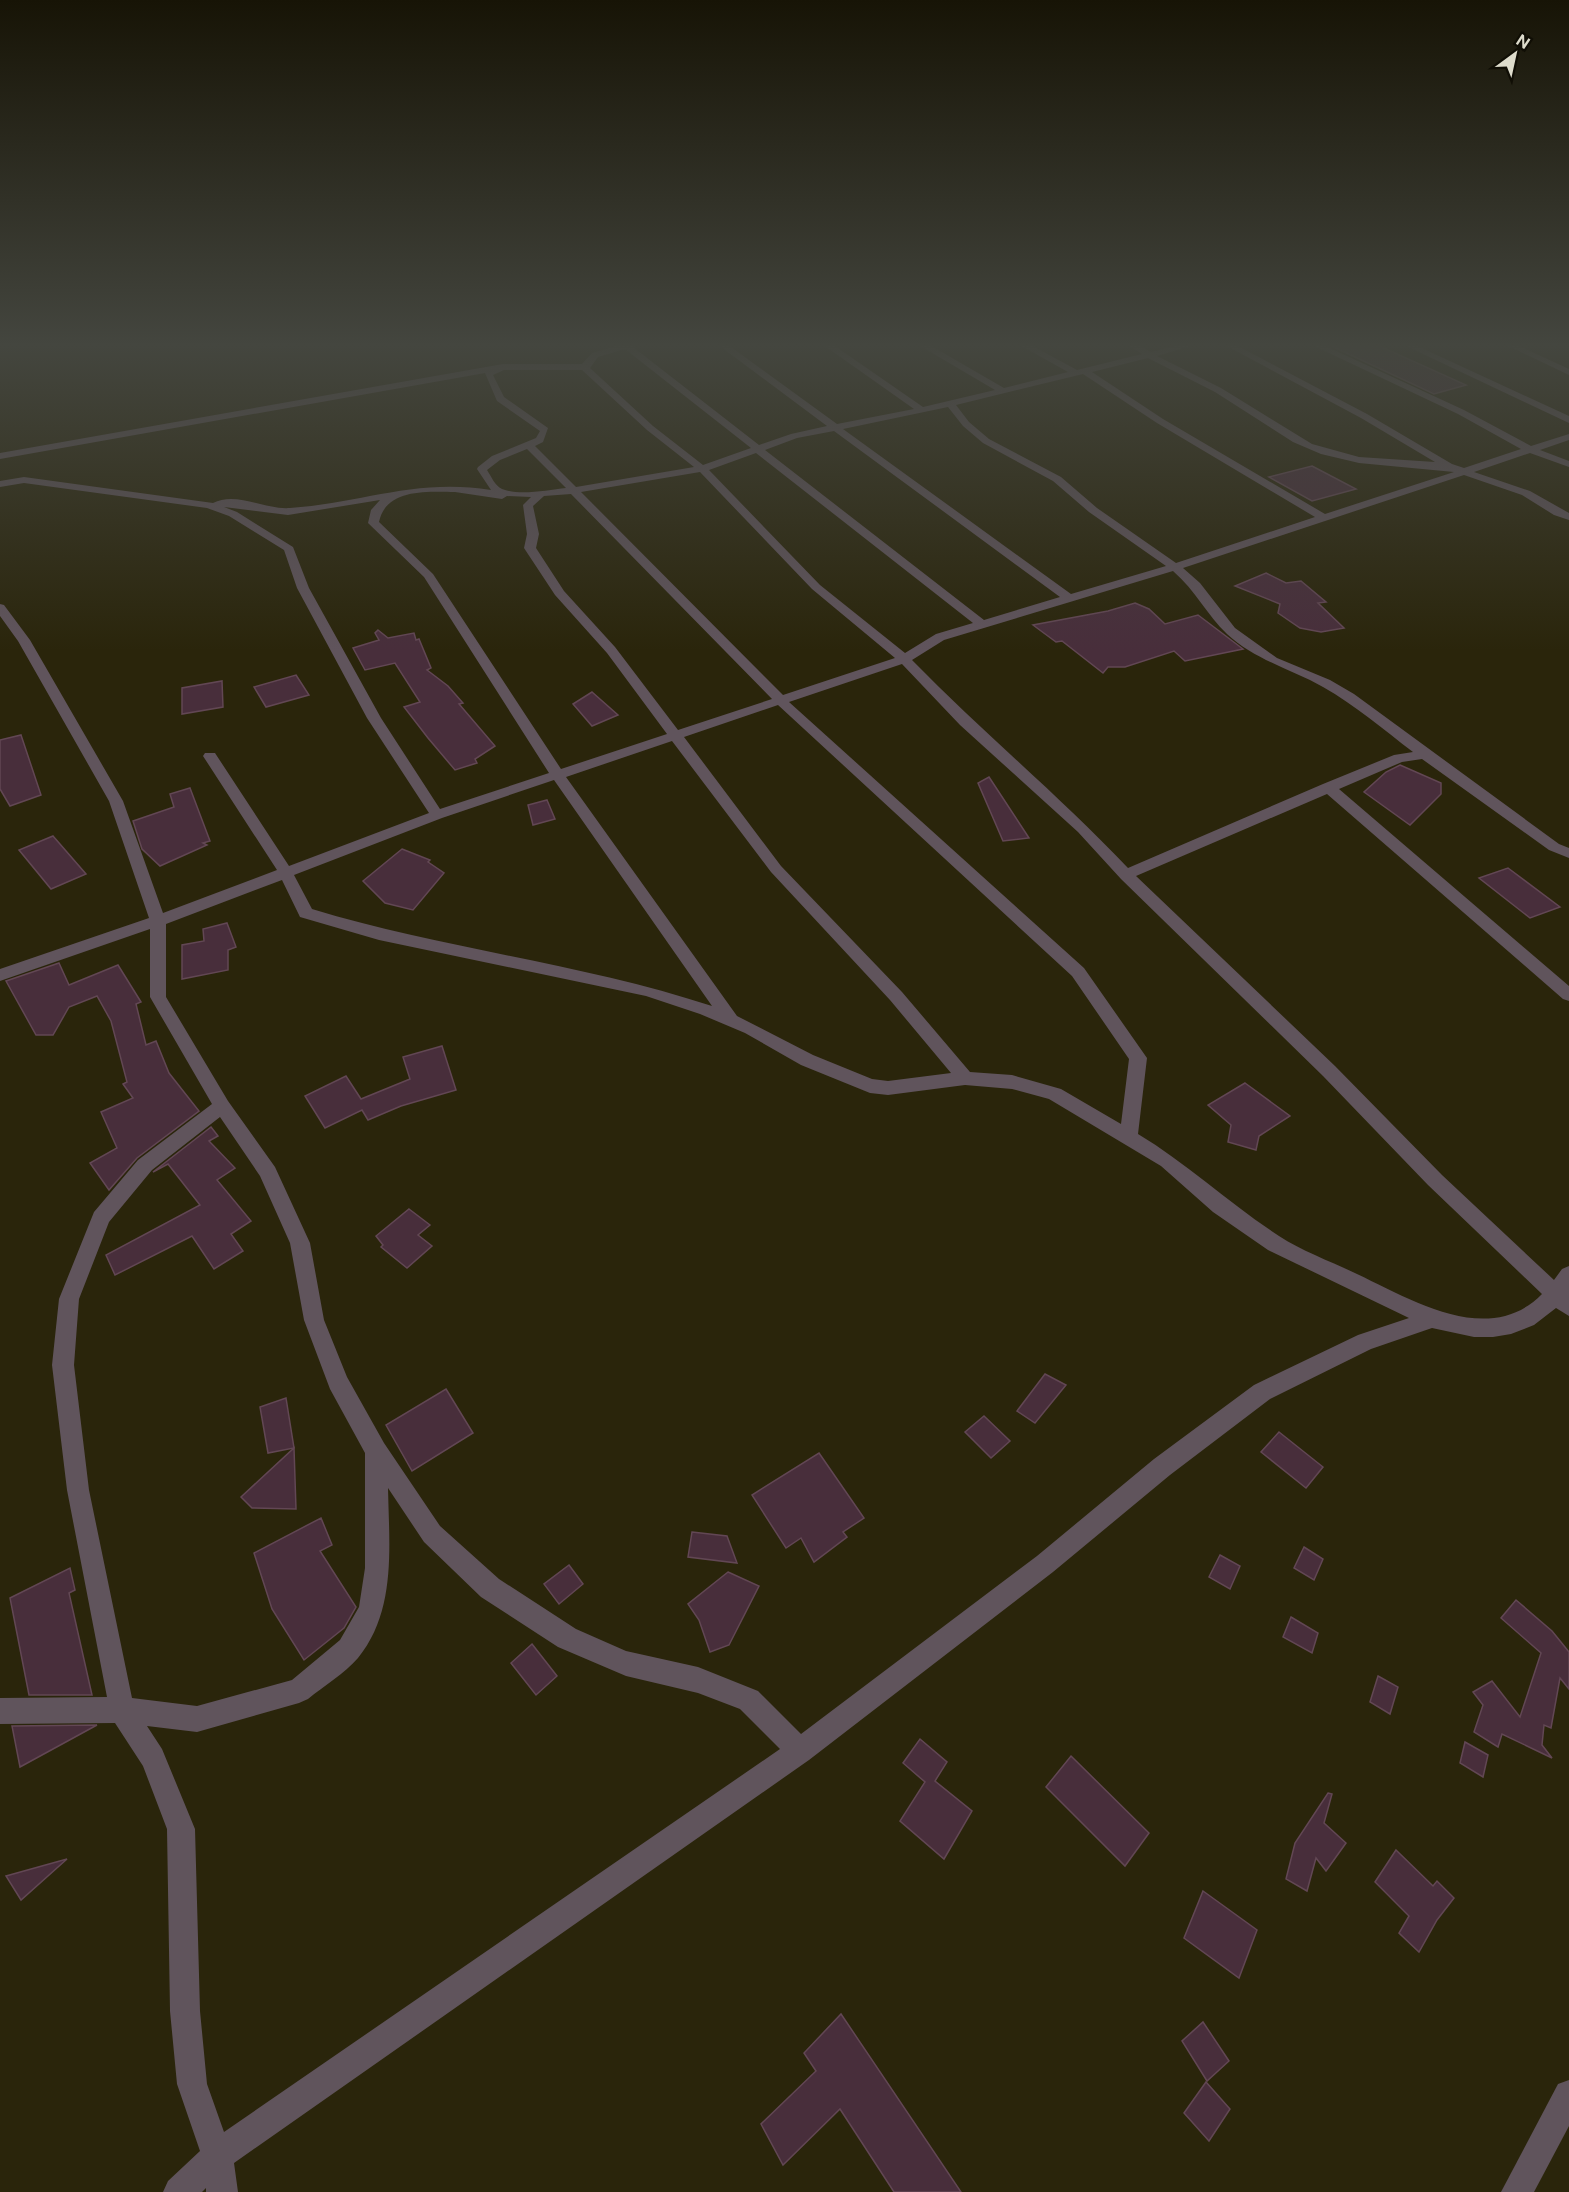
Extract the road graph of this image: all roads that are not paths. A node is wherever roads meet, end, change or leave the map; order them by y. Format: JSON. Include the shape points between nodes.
{"nodes":[{"id":1,"x":55,"y":446,"type":"edge"},
{"id":2,"x":523,"y":446,"type":"edge"},
{"id":3,"x":530,"y":446,"type":"edge"},
{"id":4,"x":673,"y":446,"type":"edge"},
{"id":5,"x":753,"y":446,"type":"edge"},
{"id":6,"x":768,"y":446,"type":"edge"},
{"id":7,"x":861,"y":446,"type":"edge"},
{"id":8,"x":996,"y":446,"type":"edge"},
{"id":9,"x":1203,"y":446,"type":"edge"},
{"id":10,"x":1309,"y":446,"type":"edge"},
{"id":11,"x":1415,"y":446,"type":"edge"},
{"id":12,"x":1525,"y":446,"type":"edge"},
{"id":13,"x":1534,"y":446,"type":"edge"},
{"id":14,"x":1528,"y":448,"type":"junction"},
{"id":15,"x":758,"y":450,"type":"junction"},
{"id":16,"x":0,"y":456,"type":"edge"},
{"id":17,"x":1569,"y":464,"type":"edge"},
{"id":18,"x":1448,"y":466,"type":"junction"},
{"id":19,"x":702,"y":469,"type":"junction"},
{"id":20,"x":1461,"y":473,"type":"junction"},
{"id":21,"x":0,"y":484,"type":"edge"},
{"id":22,"x":573,"y":490,"type":"junction"},
{"id":23,"x":406,"y":492,"type":"junction"},
{"id":24,"x":535,"y":499,"type":"junction"},
{"id":25,"x":209,"y":505,"type":"junction"},
{"id":26,"x":1569,"y":516,"type":"edge"},
{"id":27,"x":1324,"y":518,"type":"junction"},
{"id":28,"x":1175,"y":567,"type":"junction"},
{"id":29,"x":1070,"y":599,"type":"junction"},
{"id":30,"x":0,"y":608,"type":"edge"},
{"id":31,"x":983,"y":625,"type":"junction"},
{"id":32,"x":904,"y":659,"type":"junction"},
{"id":33,"x":781,"y":701,"type":"junction"},
{"id":34,"x":678,"y":736,"type":"junction"},
{"id":35,"x":1425,"y":755,"type":"junction"},
{"id":36,"x":210,"y":756,"type":"dead end"},
{"id":37,"x":557,"y":774,"type":"junction"},
{"id":38,"x":1329,"y":787,"type":"junction"},
{"id":39,"x":438,"y":815,"type":"junction"},
{"id":40,"x":1569,"y":853,"type":"edge"},
{"id":41,"x":286,"y":873,"type":"junction"},
{"id":42,"x":1126,"y":875,"type":"junction"},
{"id":43,"x":158,"y":921,"type":"junction"},
{"id":44,"x":0,"y":975,"type":"edge"},
{"id":45,"x":1569,"y":995,"type":"edge"},
{"id":46,"x":731,"y":1020,"type":"junction"},
{"id":47,"x":965,"y":1078,"type":"junction"},
{"id":48,"x":222,"y":1106,"type":"junction"},
{"id":49,"x":1129,"y":1136,"type":"junction"},
{"id":50,"x":1569,"y":1275,"type":"edge"},
{"id":51,"x":1563,"y":1302,"type":"edge"},
{"id":52,"x":1432,"y":1319,"type":"junction"},
{"id":53,"x":376,"y":1451,"type":"junction"},
{"id":54,"x":122,"y":1710,"type":"junction"},
{"id":55,"x":0,"y":1711,"type":"edge"},
{"id":56,"x":801,"y":1751,"type":"junction"},
{"id":57,"x":1569,"y":2095,"type":"edge"},
{"id":58,"x":217,"y":2156,"type":"junction"},
{"id":59,"x":179,"y":2192,"type":"edge"},
{"id":60,"x":222,"y":2192,"type":"edge"},
{"id":61,"x":1517,"y":2192,"type":"edge"}],
"edges":[{"from":1,"to":16,"type":"street"},
{"from":2,"to":24,"type":"street","via":[[482,469],[499,491]]},
{"from":3,"to":22,"type":"street"},
{"from":4,"to":19,"type":"street"},
{"from":5,"to":15,"type":"street"},
{"from":6,"to":15,"type":"street"},
{"from":7,"to":29,"type":"street"},
{"from":8,"to":28,"type":"street","via":[[1057,479],[1093,510]]},
{"from":9,"to":27,"type":"street"},
{"from":10,"to":18,"type":"street","via":[[1359,460]]},
{"from":11,"to":18,"type":"street"},
{"from":12,"to":14,"type":"street"},
{"from":13,"to":14,"type":"street"},
{"from":14,"to":17,"type":"street"},
{"from":14,"to":20,"type":"street"},
{"from":15,"to":19,"type":"street"},
{"from":15,"to":31,"type":"street"},
{"from":18,"to":20,"type":"street"},
{"from":19,"to":22,"type":"street"},
{"from":19,"to":32,"type":"street","via":[[816,587]]},
{"from":20,"to":26,"type":"street","via":[[1526,493]]},
{"from":20,"to":27,"type":"street"},
{"from":21,"to":25,"type":"street","via":[[24,480]]},
{"from":22,"to":24,"type":"street"},
{"from":22,"to":33,"type":"street"},
{"from":23,"to":24,"type":"street","via":[[478,490]]},
{"from":23,"to":25,"type":"street","via":[[288,512],[233,503]]},
{"from":23,"to":37,"type":"street","via":[[388,499],[377,509],[373,523],[429,576]]},
{"from":24,"to":34,"type":"street","via":[[528,506],[533,534],[530,548],[541,568]]},
{"from":25,"to":39,"type":"street","via":[[233,514],[289,549],[303,588],[374,718]]},
{"from":27,"to":28,"type":"street"},
{"from":28,"to":29,"type":"street"},
{"from":28,"to":35,"type":"street","via":[[1196,585],[1231,630],[1273,661],[1349,697]]},
{"from":29,"to":31,"type":"street"},
{"from":30,"to":43,"type":"street","via":[[24,640],[116,801]]},
{"from":31,"to":32,"type":"street","via":[[940,637]]},
{"from":32,"to":33,"type":"street"},
{"from":32,"to":42,"type":"street","via":[[964,722],[1083,829]]},
{"from":33,"to":34,"type":"street"},
{"from":33,"to":49,"type":"street","via":[[1078,972],[1138,1058]]},
{"from":34,"to":37,"type":"street"},
{"from":34,"to":47,"type":"street","via":[[776,869],[896,996]]},
{"from":35,"to":38,"type":"street","via":[[1398,758]]},
{"from":35,"to":40,"type":"street","via":[[1554,847]]},
{"from":36,"to":41,"type":"street"},
{"from":37,"to":39,"type":"street"},
{"from":37,"to":46,"type":"street"},
{"from":38,"to":42,"type":"street"},
{"from":38,"to":45,"type":"street"},
{"from":39,"to":41,"type":"street"},
{"from":41,"to":43,"type":"street"},
{"from":41,"to":46,"type":"street","via":[[306,913],[379,935],[648,991]]},
{"from":42,"to":51,"type":"street"},
{"from":43,"to":44,"type":"street"},
{"from":43,"to":48,"type":"street","via":[[158,998]]},
{"from":46,"to":47,"type":"street","via":[[807,1060],[870,1086],[888,1088]]},
{"from":47,"to":49,"type":"street","via":[[1012,1082],[1055,1094]]},
{"from":48,"to":53,"type":"street","via":[[268,1172],[300,1243],[314,1320],[338,1382]]},
{"from":48,"to":54,"type":"street","via":[[145,1165],[101,1218],[69,1299],[63,1365],[78,1490]]},
{"from":49,"to":52,"type":"street","via":[[1168,1161],[1220,1206],[1275,1244]]},
{"from":50,"to":51,"type":"street"},
{"from":51,"to":52,"type":"street","via":[[1522,1322],[1500,1327],[1459,1327]]},
{"from":52,"to":56,"type":"street","via":[[1365,1342],[1262,1392]]},
{"from":53,"to":54,"type":"street","via":[[377,1568],[371,1610],[349,1649],[299,1690],[243,1708],[197,1719]]},
{"from":53,"to":56,"type":"street","via":[[432,1534],[490,1588],[567,1638],[626,1663],[698,1680],[749,1700]]},
{"from":54,"to":55,"type":"street"},
{"from":54,"to":58,"type":"street","via":[[153,1758],[181,1829],[185,2011],[192,2084]]},
{"from":56,"to":58,"type":"street"},
{"from":57,"to":61,"type":"street"},
{"from":58,"to":59,"type":"street"},
{"from":58,"to":60,"type":"street"}]}
